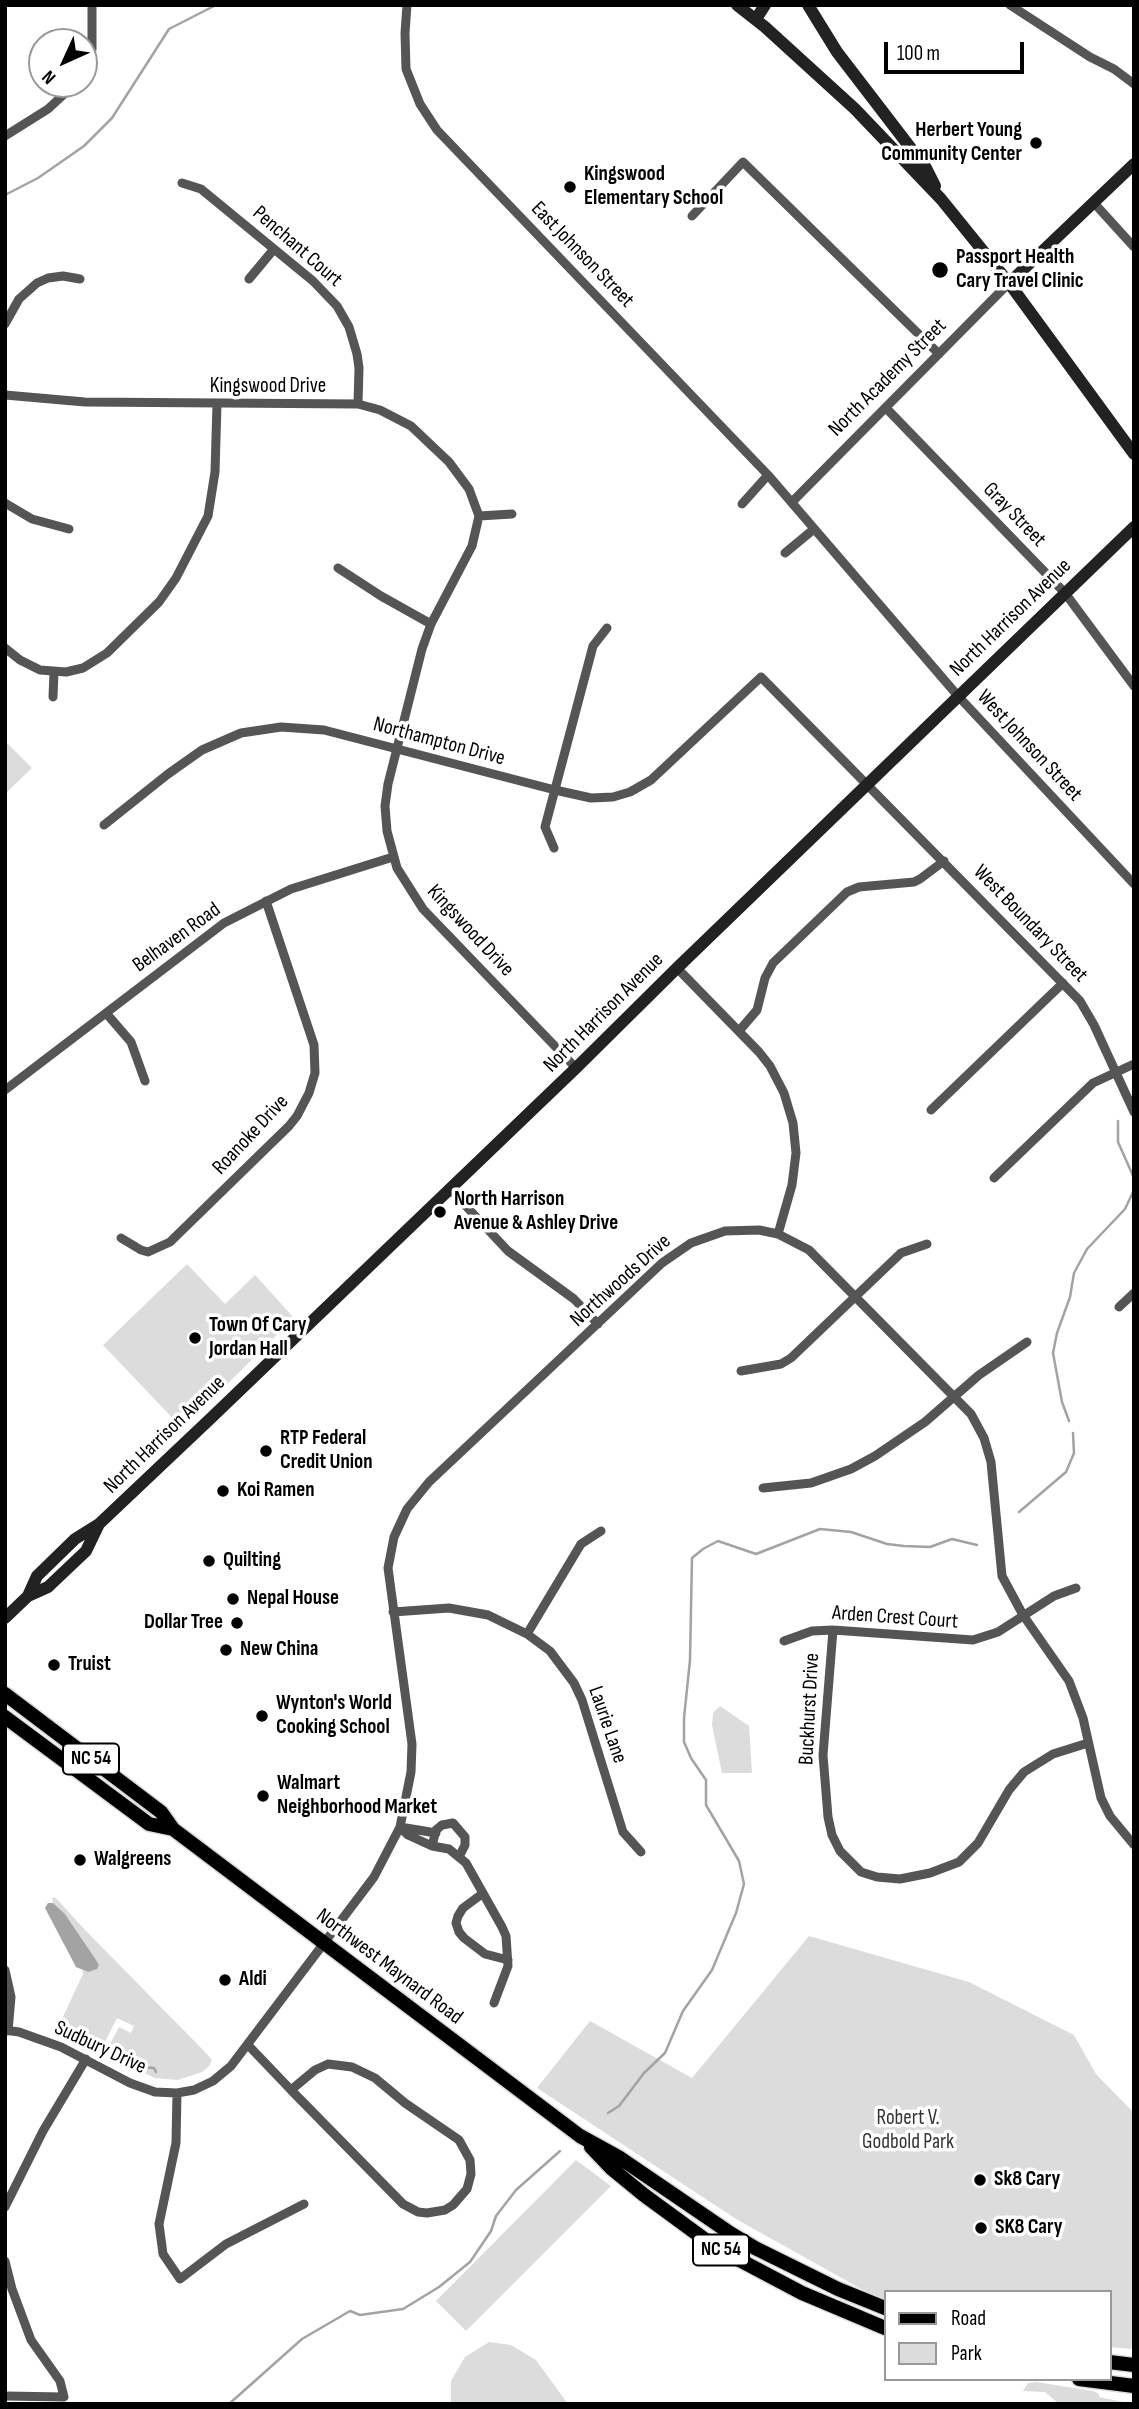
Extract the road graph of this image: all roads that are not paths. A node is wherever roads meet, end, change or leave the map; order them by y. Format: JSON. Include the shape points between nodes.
{"nodes":[{"id":1,"x":92,"y":5,"type":"edge"},
{"id":2,"x":407,"y":5,"type":"edge"},
{"id":3,"x":737,"y":5,"type":"edge"},
{"id":4,"x":765,"y":5,"type":"edge"},
{"id":5,"x":808,"y":5,"type":"edge"},
{"id":6,"x":1010,"y":5,"type":"edge"},
{"id":7,"x":756,"y":19,"type":"junction"},
{"id":8,"x":92,"y":28,"type":"edge"},
{"id":9,"x":1134,"y":84,"type":"edge"},
{"id":10,"x":59,"y":98,"type":"edge"},
{"id":11,"x":5,"y":136,"type":"edge"},
{"id":12,"x":1134,"y":164,"type":"edge"},
{"id":13,"x":182,"y":183,"type":"dead end"},
{"id":14,"x":942,"y":199,"type":"junction"},
{"id":15,"x":1094,"y":203,"type":"junction"},
{"id":16,"x":692,"y":216,"type":"dead end"},
{"id":17,"x":1134,"y":247,"type":"edge"},
{"id":18,"x":274,"y":248,"type":"junction"},
{"id":19,"x":80,"y":279,"type":"dead end"},
{"id":20,"x":249,"y":279,"type":"dead end"},
{"id":21,"x":1009,"y":283,"type":"junction"},
{"id":22,"x":5,"y":324,"type":"edge"},
{"id":23,"x":939,"y":354,"type":"junction"},
{"id":24,"x":5,"y":395,"type":"edge"},
{"id":25,"x":217,"y":404,"type":"junction"},
{"id":26,"x":358,"y":404,"type":"junction"},
{"id":27,"x":886,"y":408,"type":"junction"},
{"id":28,"x":1134,"y":454,"type":"edge"},
{"id":29,"x":768,"y":475,"type":"junction"},
{"id":30,"x":792,"y":502,"type":"junction"},
{"id":31,"x":5,"y":503,"type":"edge"},
{"id":32,"x":741,"y":504,"type":"dead end"},
{"id":33,"x":512,"y":514,"type":"dead end"},
{"id":34,"x":479,"y":516,"type":"junction"},
{"id":35,"x":1134,"y":527,"type":"edge"},
{"id":36,"x":69,"y":529,"type":"dead end"},
{"id":37,"x":814,"y":529,"type":"junction"},
{"id":38,"x":785,"y":553,"type":"dead end"},
{"id":39,"x":338,"y":568,"type":"dead end"},
{"id":40,"x":1065,"y":593,"type":"junction"},
{"id":41,"x":431,"y":624,"type":"junction"},
{"id":42,"x":607,"y":628,"type":"dead end"},
{"id":43,"x":5,"y":648,"type":"edge"},
{"id":44,"x":54,"y":673,"type":"junction"},
{"id":45,"x":752,"y":685,"type":"joint"},
{"id":46,"x":1134,"y":686,"type":"edge"},
{"id":47,"x":958,"y":696,"type":"junction"},
{"id":48,"x":53,"y":697,"type":"dead end"},
{"id":49,"x":396,"y":748,"type":"junction"},
{"id":50,"x":868,"y":784,"type":"junction"},
{"id":51,"x":555,"y":790,"type":"junction"},
{"id":52,"x":104,"y":825,"type":"dead end"},
{"id":53,"x":554,"y":848,"type":"dead end"},
{"id":54,"x":393,"y":857,"type":"junction"},
{"id":55,"x":944,"y":861,"type":"junction"},
{"id":56,"x":1134,"y":884,"type":"edge"},
{"id":57,"x":266,"y":901,"type":"junction"},
{"id":58,"x":677,"y":968,"type":"junction"},
{"id":59,"x":1063,"y":983,"type":"junction"},
{"id":60,"x":106,"y":1013,"type":"junction"},
{"id":61,"x":739,"y":1031,"type":"junction"},
{"id":62,"x":1134,"y":1063,"type":"edge"},
{"id":63,"x":576,"y":1068,"type":"junction"},
{"id":64,"x":1115,"y":1071,"type":"junction"},
{"id":65,"x":145,"y":1081,"type":"dead end"},
{"id":66,"x":5,"y":1090,"type":"edge"},
{"id":67,"x":931,"y":1110,"type":"dead end"},
{"id":68,"x":1134,"y":1112,"type":"edge"},
{"id":69,"x":995,"y":1178,"type":"dead end"},
{"id":70,"x":449,"y":1188,"type":"junction"},
{"id":71,"x":778,"y":1234,"type":"junction"},
{"id":72,"x":121,"y":1238,"type":"dead end"},
{"id":73,"x":927,"y":1244,"type":"dead end"},
{"id":74,"x":1134,"y":1293,"type":"edge"},
{"id":75,"x":856,"y":1296,"type":"junction"},
{"id":76,"x":1119,"y":1307,"type":"dead end"},
{"id":77,"x":598,"y":1324,"type":"junction"},
{"id":78,"x":1027,"y":1342,"type":"dead end"},
{"id":79,"x":741,"y":1371,"type":"dead end"},
{"id":80,"x":955,"y":1396,"type":"junction"},
{"id":81,"x":762,"y":1488,"type":"dead end"},
{"id":82,"x":601,"y":1531,"type":"dead end"},
{"id":83,"x":1076,"y":1587,"type":"dead end"},
{"id":84,"x":393,"y":1612,"type":"junction"},
{"id":85,"x":1023,"y":1615,"type":"junction"},
{"id":86,"x":5,"y":1618,"type":"edge"},
{"id":87,"x":833,"y":1630,"type":"junction"},
{"id":88,"x":527,"y":1634,"type":"junction"},
{"id":89,"x":784,"y":1640,"type":"dead end"},
{"id":90,"x":5,"y":1694,"type":"edge"},
{"id":91,"x":5,"y":1717,"type":"edge"},
{"id":92,"x":1088,"y":1743,"type":"junction"},
{"id":93,"x":400,"y":1827,"type":"junction"},
{"id":94,"x":173,"y":1829,"type":"junction"},
{"id":95,"x":436,"y":1833,"type":"junction"},
{"id":96,"x":1134,"y":1844,"type":"edge"},
{"id":97,"x":432,"y":1846,"type":"junction"},
{"id":98,"x":641,"y":1852,"type":"dead end"},
{"id":99,"x":459,"y":1857,"type":"junction"},
{"id":100,"x":482,"y":1894,"type":"junction"},
{"id":101,"x":324,"y":1945,"type":"junction"},
{"id":102,"x":508,"y":1960,"type":"junction"},
{"id":103,"x":5,"y":1970,"type":"edge"},
{"id":104,"x":494,"y":2003,"type":"dead end"},
{"id":105,"x":7,"y":2030,"type":"edge"},
{"id":106,"x":248,"y":2045,"type":"junction"},
{"id":107,"x":86,"y":2059,"type":"junction"},
{"id":108,"x":292,"y":2090,"type":"junction"},
{"id":109,"x":177,"y":2093,"type":"junction"},
{"id":110,"x":580,"y":2136,"type":"junction"},
{"id":111,"x":304,"y":2204,"type":"dead end"},
{"id":112,"x":5,"y":2207,"type":"edge"},
{"id":113,"x":5,"y":2261,"type":"edge"},
{"id":114,"x":8,"y":2290,"type":"edge"},
{"id":115,"x":884,"y":2308,"type":"edge"},
{"id":116,"x":884,"y":2328,"type":"edge"},
{"id":117,"x":1111,"y":2362,"type":"edge"},
{"id":118,"x":1134,"y":2365,"type":"edge"},
{"id":119,"x":1095,"y":2381,"type":"edge"},
{"id":120,"x":1134,"y":2386,"type":"edge"},
{"id":121,"x":5,"y":2396,"type":"edge"}],
"edges":[{"from":1,"to":8,"type":"street"},
{"from":2,"to":29,"type":"street","name":"East Johnson Street","via":[[407,69],[436,130]]},
{"from":3,"to":7,"type":"main road"},
{"from":4,"to":7,"type":"main road"},
{"from":5,"to":14,"type":"main road","via":[[926,168]]},
{"from":6,"to":9,"type":"street"},
{"from":7,"to":14,"type":"main road","via":[[855,108]]},
{"from":10,"to":11,"type":"street"},
{"from":12,"to":15,"type":"main road","name":"North Academy Street"},
{"from":13,"to":18,"type":"street","name":"Penchant Court","via":[[201,189]]},
{"from":14,"to":21,"type":"main road"},
{"from":15,"to":17,"type":"street"},
{"from":15,"to":21,"type":"main road","name":"North Academy Street"},
{"from":16,"to":23,"type":"street","via":[[743,162]]},
{"from":18,"to":20,"type":"street"},
{"from":18,"to":26,"type":"street","name":"Penchant Court","via":[[328,295],[343,315],[357,354]]},
{"from":19,"to":22,"type":"street","via":[[63,276],[37,283],[19,299]]},
{"from":21,"to":23,"type":"street","name":"North Academy Street"},
{"from":21,"to":28,"type":"main road"},
{"from":23,"to":27,"type":"street","name":"North Academy Street"},
{"from":24,"to":25,"type":"street","name":"Kingswood Drive","via":[[85,402]]},
{"from":25,"to":26,"type":"street","name":"Kingswood Drive"},
{"from":25,"to":44,"type":"street","via":[[208,516],[176,578],[149,613],[100,659],[83,668]]},
{"from":26,"to":34,"type":"street","name":"Kingswood Drive","via":[[396,417],[433,445],[469,489]]},
{"from":27,"to":30,"type":"street","name":"North Academy Street"},
{"from":27,"to":40,"type":"street","name":"Gray Street"},
{"from":29,"to":30,"type":"street","name":"East Johnson Street"},
{"from":29,"to":32,"type":"street"},
{"from":30,"to":37,"type":"street","name":"West Johnson Street"},
{"from":31,"to":36,"type":"street","via":[[33,519]]},
{"from":33,"to":34,"type":"street"},
{"from":34,"to":41,"type":"street","name":"Kingswood Drive","via":[[472,546]]},
{"from":35,"to":40,"type":"main road","name":"North Harrison Avenue"},
{"from":37,"to":38,"type":"street"},
{"from":37,"to":47,"type":"street","name":"West Johnson Street"},
{"from":39,"to":41,"type":"street"},
{"from":40,"to":46,"type":"street","name":"Gray Street"},
{"from":40,"to":47,"type":"main road","name":"North Harrison Avenue"},
{"from":41,"to":49,"type":"street","name":"Kingswood Drive"},
{"from":42,"to":51,"type":"street","via":[[593,646]]},
{"from":43,"to":44,"type":"street","via":[[30,666]]},
{"from":44,"to":48,"type":"street"},
{"from":45,"to":50,"type":"street","name":"West Boundary Street","via":[[761,677]]},
{"from":45,"to":51,"type":"street","name":"Northampton Drive","via":[[639,787],[605,798]]},
{"from":47,"to":50,"type":"main road","name":"North Harrison Avenue"},
{"from":47,"to":56,"type":"street","name":"West Johnson Street"},
{"from":49,"to":51,"type":"street","name":"Northampton Drive"},
{"from":49,"to":52,"type":"street","name":"Northampton Drive","via":[[308,727],[241,733],[190,758]]},
{"from":49,"to":54,"type":"street","name":"Kingswood Drive","via":[[385,807]]},
{"from":50,"to":55,"type":"street","name":"West Boundary Street"},
{"from":50,"to":58,"type":"main road","name":"North Harrison Avenue"},
{"from":51,"to":53,"type":"street","via":[[545,827]]},
{"from":54,"to":57,"type":"street","name":"Belhaven Road"},
{"from":54,"to":63,"type":"street","name":"Kingswood Drive","via":[[423,909]]},
{"from":55,"to":59,"type":"street","name":"West Boundary Street"},
{"from":55,"to":61,"type":"street","via":[[914,882],[847,892],[773,963],[757,1010]]},
{"from":57,"to":60,"type":"street","name":"Belhaven Road","via":[[205,936]]},
{"from":57,"to":72,"type":"street","name":"Roanoke Drive","via":[[314,1045],[315,1073],[309,1093],[289,1126],[170,1242],[148,1252]]},
{"from":58,"to":61,"type":"street"},
{"from":58,"to":63,"type":"main road","name":"North Harrison Avenue"},
{"from":59,"to":64,"type":"street","name":"West Boundary Street","via":[[1088,1012]]},
{"from":59,"to":67,"type":"street"},
{"from":60,"to":65,"type":"street","via":[[131,1042]]},
{"from":60,"to":66,"type":"street","name":"Belhaven Road"},
{"from":61,"to":71,"type":"street","via":[[777,1078],[793,1123],[795,1170]]},
{"from":62,"to":64,"type":"street"},
{"from":63,"to":70,"type":"main road","name":"North Harrison Avenue"},
{"from":64,"to":68,"type":"street","name":"West Boundary Street"},
{"from":64,"to":69,"type":"street","via":[[1093,1083]]},
{"from":70,"to":77,"type":"street","via":[[508,1251],[574,1299]]},
{"from":70,"to":86,"type":"main road","name":"North Harrison Avenue","via":[[99,1524],[86,1551],[48,1587],[28,1596]]},
{"from":71,"to":75,"type":"street","name":"Northwoods Drive","via":[[809,1250]]},
{"from":71,"to":77,"type":"street","name":"Northwoods Drive","via":[[742,1229],[691,1242]]},
{"from":73,"to":75,"type":"street","via":[[901,1253]]},
{"from":74,"to":76,"type":"street"},
{"from":75,"to":79,"type":"street","via":[[791,1358]]},
{"from":75,"to":80,"type":"street","name":"Northwoods Drive"},
{"from":77,"to":84,"type":"street","name":"Northwoods Drive","via":[[413,1500],[394,1537],[388,1568]]},
{"from":78,"to":80,"type":"street"},
{"from":80,"to":81,"type":"street","via":[[899,1441],[851,1469],[811,1483]]},
{"from":80,"to":85,"type":"street","name":"Northwoods Drive","via":[[978,1426],[988,1450],[1002,1576]]},
{"from":82,"to":88,"type":"street","via":[[581,1544]]},
{"from":83,"to":85,"type":"street","name":"Arden Crest Court"},
{"from":84,"to":88,"type":"street","name":"Laurie Lane","via":[[463,1609],[488,1615]]},
{"from":84,"to":93,"type":"street","name":"Northwoods Drive","via":[[412,1744]]},
{"from":85,"to":87,"type":"street","name":"Arden Crest Court","via":[[998,1632],[973,1640]]},
{"from":85,"to":92,"type":"street","name":"Northwoods Drive","via":[[1069,1681]]},
{"from":87,"to":89,"type":"street","name":"Arden Crest Court"},
{"from":87,"to":92,"type":"street","name":"Buckhurst Drive","via":[[823,1747],[828,1817],[839,1852],[861,1872],[900,1880],[959,1861],[978,1843],[1024,1772],[1053,1754]]},
{"from":88,"to":98,"type":"street","name":"Laurie Lane","via":[[550,1651],[574,1683],[623,1832]]},
{"from":90,"to":94,"type":"main road","name":"Northwest Maynard Road","number":"NC 54","via":[[161,1812]]},
{"from":91,"to":94,"type":"main road","name":"Northwest Maynard Road","number":"NC 54","via":[[149,1824]]},
{"from":92,"to":96,"type":"street","name":"Northwoods Drive","via":[[1105,1807]]},
{"from":93,"to":95,"type":"street"},
{"from":93,"to":97,"type":"street"},
{"from":93,"to":101,"type":"street","name":"Northwoods Drive","via":[[374,1877]]},
{"from":94,"to":101,"type":"main road","name":"Northwest Maynard Road","number":"NC 54"},
{"from":95,"to":97,"type":"street"},
{"from":95,"to":99,"type":"street","via":[[448,1822],[458,1827],[465,1837]]},
{"from":97,"to":99,"type":"street","via":[[449,1849]]},
{"from":99,"to":100,"type":"street"},
{"from":100,"to":102,"type":"street","via":[[506,1936]]},
{"from":100,"to":102,"type":"street","via":[[458,1916],[459,1932],[485,1954]]},
{"from":101,"to":106,"type":"street","name":"Sudbury Drive"},
{"from":101,"to":110,"type":"main road","name":"Northwest Maynard Road","number":"NC 54"},
{"from":102,"to":104,"type":"street"},
{"from":103,"to":105,"type":"street","via":[[11,1997]]},
{"from":105,"to":107,"type":"street","name":"Sudbury Drive"},
{"from":106,"to":108,"type":"street"},
{"from":106,"to":109,"type":"street","name":"Sudbury Drive","via":[[213,2081]]},
{"from":107,"to":109,"type":"street","name":"Sudbury Drive","via":[[142,2088]]},
{"from":107,"to":112,"type":"street"},
{"from":108,"to":108,"type":"street","via":[[410,2209],[444,2210],[467,2189],[471,2167],[464,2146],[375,2078],[352,2067],[328,2064]]},
{"from":109,"to":111,"type":"street","via":[[176,2144],[159,2224],[163,2254],[180,2279],[226,2244]]},
{"from":110,"to":115,"type":"main road","name":"Northwest Maynard Road","number":"NC 54","via":[[755,2248]]},
{"from":110,"to":116,"type":"main road","name":"Northwest Maynard Road","number":"NC 54","via":[[611,2168],[715,2247],[802,2293]]},
{"from":113,"to":114,"type":"street"},
{"from":114,"to":121,"type":"street","via":[[64,2397]]},
{"from":117,"to":118,"type":"main road"},
{"from":119,"to":120,"type":"main road"}]}
